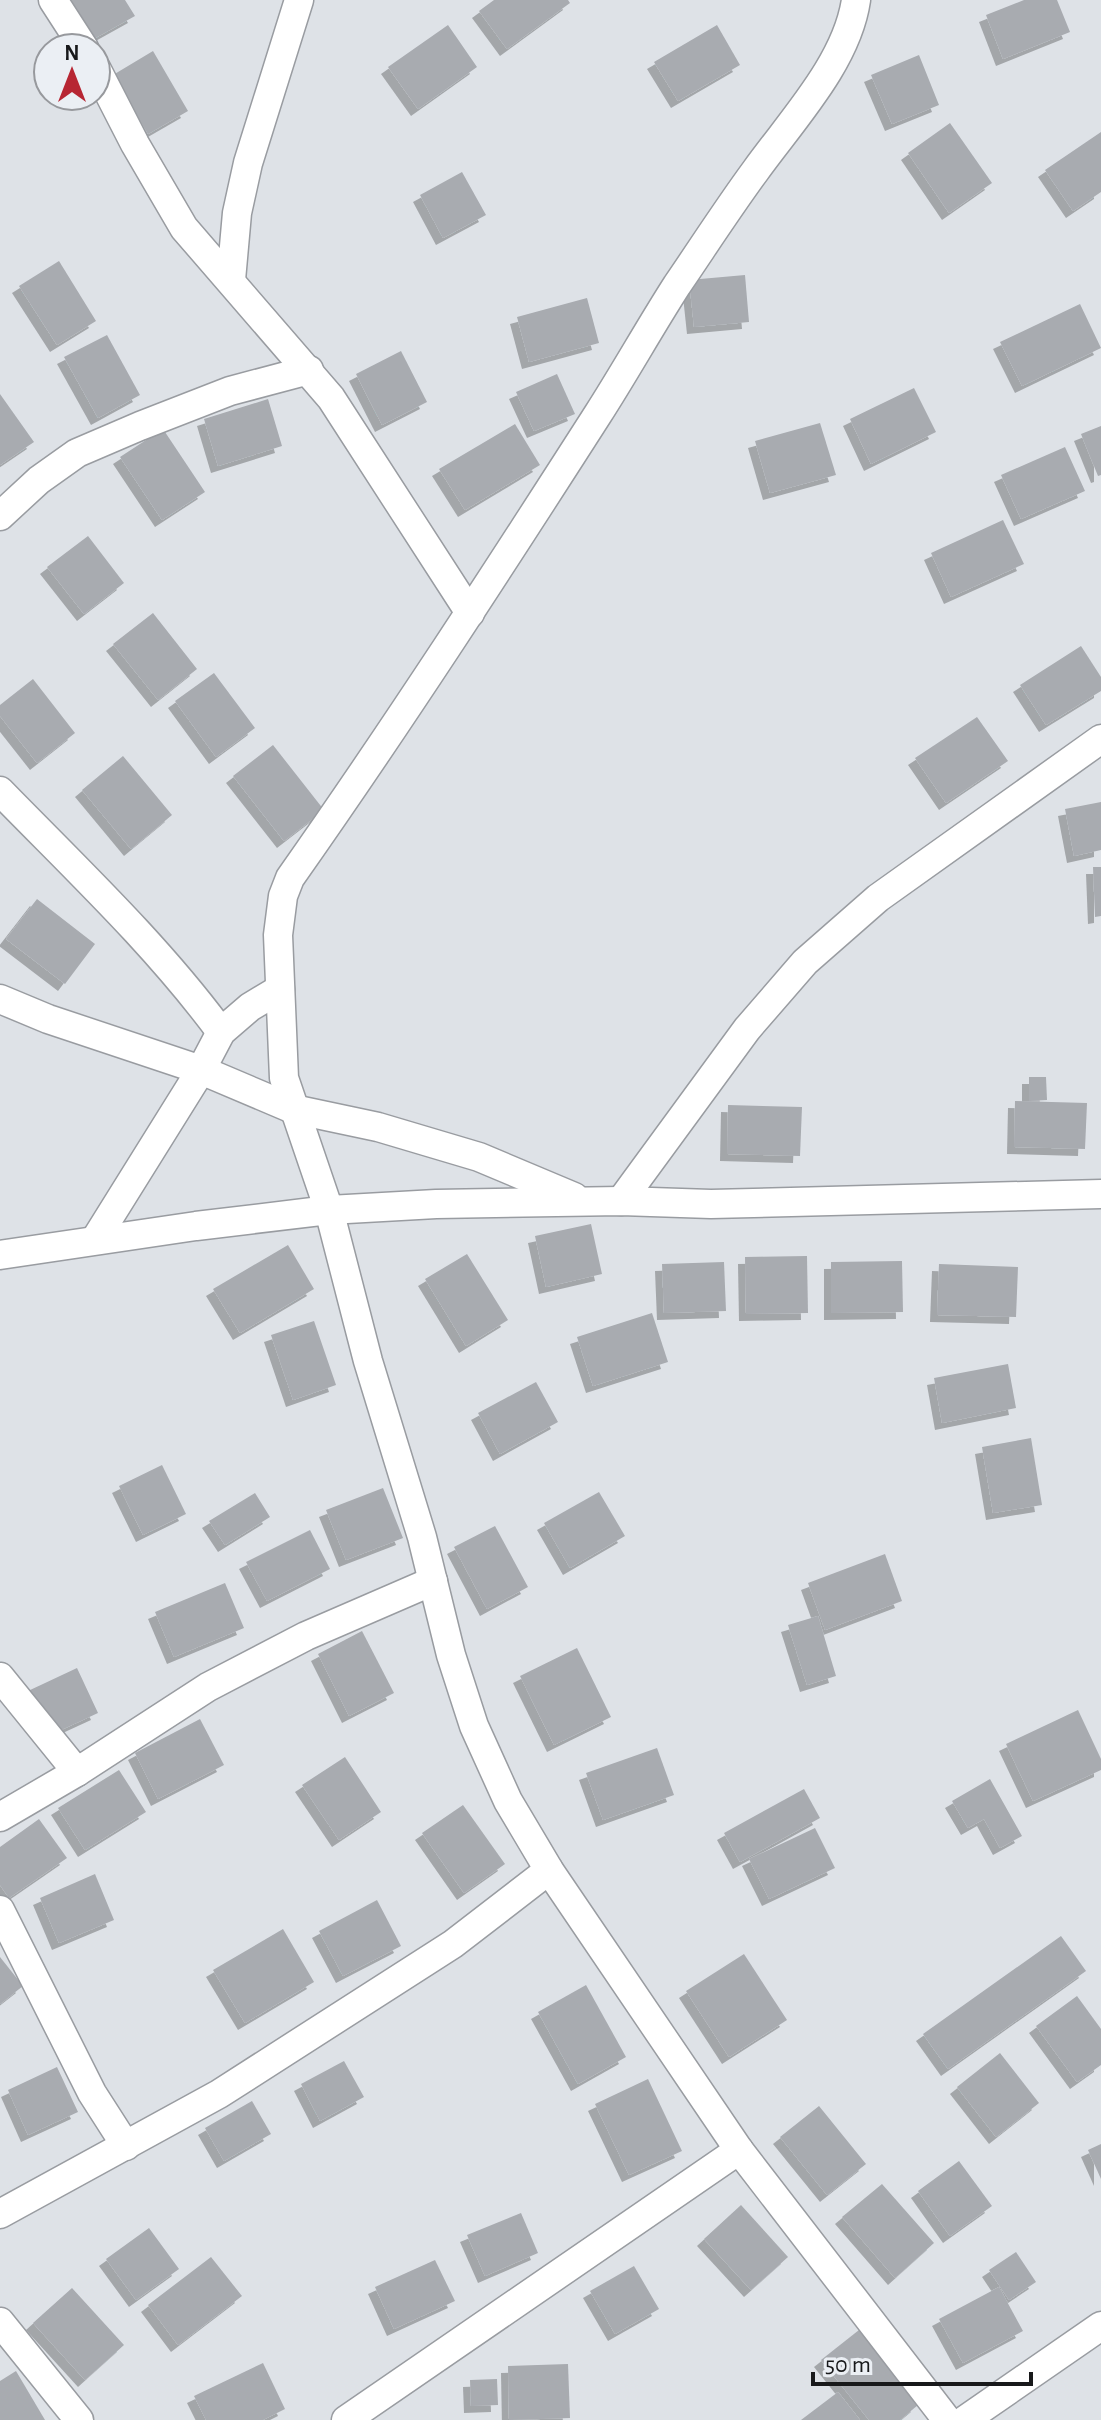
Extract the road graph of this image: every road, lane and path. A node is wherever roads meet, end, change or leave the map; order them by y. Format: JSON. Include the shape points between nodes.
{"nodes":[{"id":1,"x":53,"y":0,"type":"edge"},
{"id":2,"x":299,"y":0,"type":"edge"},
{"id":3,"x":856,"y":0,"type":"edge"},
{"id":4,"x":74,"y":32,"type":"edge"},
{"id":5,"x":112,"y":99,"type":"edge"},
{"id":6,"x":231,"y":280,"type":"junction"},
{"id":7,"x":309,"y":370,"type":"junction"},
{"id":8,"x":0,"y":516,"type":"edge"},
{"id":9,"x":470,"y":613,"type":"junction"},
{"id":10,"x":1101,"y":739,"type":"edge"},
{"id":11,"x":0,"y":791,"type":"edge"},
{"id":12,"x":280,"y":989,"type":"junction"},
{"id":13,"x":0,"y":999,"type":"edge"},
{"id":14,"x":221,"y":1032,"type":"junction"},
{"id":15,"x":201,"y":1070,"type":"junction"},
{"id":16,"x":293,"y":1109,"type":"junction"},
{"id":17,"x":1101,"y":1194,"type":"edge"},
{"id":18,"x":586,"y":1201,"type":"junction"},
{"id":19,"x":621,"y":1201,"type":"junction"},
{"id":20,"x":329,"y":1210,"type":"junction"},
{"id":21,"x":95,"y":1240,"type":"junction"},
{"id":22,"x":0,"y":1255,"type":"edge"},
{"id":23,"x":433,"y":1581,"type":"junction"},
{"id":24,"x":0,"y":1677,"type":"edge"},
{"id":25,"x":77,"y":1772,"type":"junction"},
{"id":26,"x":0,"y":1817,"type":"edge"},
{"id":27,"x":549,"y":1870,"type":"junction"},
{"id":28,"x":0,"y":1910,"type":"edge"},
{"id":29,"x":126,"y":2146,"type":"junction"},
{"id":30,"x":739,"y":2150,"type":"junction"},
{"id":31,"x":0,"y":2214,"type":"edge"},
{"id":32,"x":0,"y":2322,"type":"edge"},
{"id":33,"x":1101,"y":2326,"type":"edge"},
{"id":34,"x":79,"y":2420,"type":"edge"},
{"id":35,"x":346,"y":2420,"type":"edge"},
{"id":36,"x":947,"y":2420,"type":"edge"},
{"id":37,"x":965,"y":2420,"type":"edge"}],
"edges":[{"from":1,"to":4,"type":"street"},
{"from":2,"to":6,"type":"street","via":[[248,163]]},
{"from":3,"to":9,"type":"street","via":[[831,66],[675,289]]},
{"from":5,"to":6,"type":"street","via":[[184,228]]},
{"from":6,"to":7,"type":"street"},
{"from":7,"to":8,"type":"street","via":[[230,391],[77,453]]},
{"from":7,"to":9,"type":"street"},
{"from":9,"to":12,"type":"street","via":[[290,878],[278,925]]},
{"from":10,"to":19,"type":"street","via":[[878,898],[805,962],[747,1029]]},
{"from":11,"to":14,"type":"street","via":[[146,939]]},
{"from":12,"to":14,"type":"street"},
{"from":12,"to":16,"type":"street","via":[[284,1078]]},
{"from":13,"to":15,"type":"street"},
{"from":14,"to":15,"type":"street"},
{"from":15,"to":16,"type":"street"},
{"from":15,"to":21,"type":"street"},
{"from":16,"to":18,"type":"street","via":[[479,1157]]},
{"from":16,"to":20,"type":"street"},
{"from":17,"to":19,"type":"street","via":[[711,1204]]},
{"from":18,"to":19,"type":"street"},
{"from":18,"to":20,"type":"street"},
{"from":20,"to":21,"type":"street"},
{"from":20,"to":23,"type":"street"},
{"from":21,"to":22,"type":"street"},
{"from":23,"to":25,"type":"street","via":[[306,1636],[208,1687]]},
{"from":23,"to":27,"type":"street","via":[[474,1726],[508,1801]]},
{"from":24,"to":25,"type":"street"},
{"from":25,"to":26,"type":"street"},
{"from":27,"to":29,"type":"street","via":[[453,1944],[219,2094]]},
{"from":27,"to":30,"type":"street"},
{"from":28,"to":29,"type":"street","via":[[92,2093]]},
{"from":29,"to":31,"type":"street"},
{"from":30,"to":35,"type":"street"},
{"from":30,"to":36,"type":"street"},
{"from":32,"to":34,"type":"street"},
{"from":33,"to":37,"type":"street"}]}
